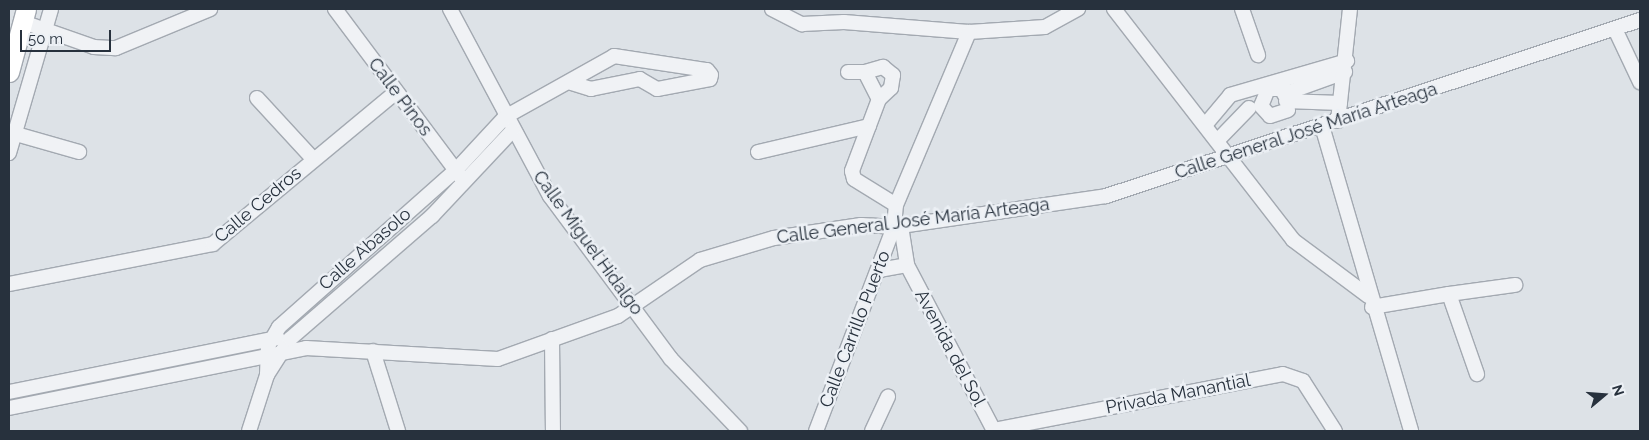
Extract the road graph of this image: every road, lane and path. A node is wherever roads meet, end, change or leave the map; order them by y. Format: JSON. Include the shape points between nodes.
{"nodes":[{"id":1,"x":51,"y":9,"type":"edge"},
{"id":2,"x":210,"y":9,"type":"edge"},
{"id":3,"x":335,"y":9,"type":"edge"},
{"id":4,"x":450,"y":9,"type":"edge"},
{"id":5,"x":772,"y":9,"type":"edge"},
{"id":6,"x":1078,"y":9,"type":"edge"},
{"id":7,"x":1114,"y":9,"type":"edge"},
{"id":8,"x":1242,"y":9,"type":"edge"},
{"id":9,"x":1350,"y":9,"type":"edge"},
{"id":10,"x":24,"y":15,"type":"edge"},
{"id":11,"x":1640,"y":20,"type":"edge"},
{"id":12,"x":1615,"y":29,"type":"junction"},
{"id":13,"x":44,"y":30,"type":"junction"},
{"id":14,"x":969,"y":32,"type":"junction"},
{"id":15,"x":1258,"y":55,"type":"dead end"},
{"id":16,"x":1346,"y":67,"type":"junction"},
{"id":17,"x":9,"y":72,"type":"edge"},
{"id":18,"x":848,"y":72,"type":"dead end"},
{"id":19,"x":864,"y":72,"type":"junction"},
{"id":20,"x":1640,"y":82,"type":"edge"},
{"id":21,"x":571,"y":83,"type":"junction"},
{"id":22,"x":396,"y":92,"type":"junction"},
{"id":23,"x":1284,"y":95,"type":"junction"},
{"id":24,"x":257,"y":98,"type":"dead end"},
{"id":25,"x":879,"y":99,"type":"junction"},
{"id":26,"x":1340,"y":103,"type":"junction"},
{"id":27,"x":1224,"y":106,"type":"junction"},
{"id":28,"x":1259,"y":109,"type":"junction"},
{"id":29,"x":504,"y":117,"type":"junction"},
{"id":30,"x":1338,"y":121,"type":"junction"},
{"id":31,"x":1206,"y":124,"type":"junction"},
{"id":32,"x":868,"y":126,"type":"junction"},
{"id":33,"x":1322,"y":126,"type":"junction"},
{"id":34,"x":512,"y":131,"type":"junction"},
{"id":35,"x":11,"y":133,"type":"edge"},
{"id":36,"x":487,"y":134,"type":"junction"},
{"id":37,"x":1294,"y":134,"type":"junction"},
{"id":38,"x":1219,"y":139,"type":"junction"},
{"id":39,"x":1273,"y":141,"type":"junction"},
{"id":40,"x":500,"y":146,"type":"junction"},
{"id":41,"x":79,"y":152,"type":"dead end"},
{"id":42,"x":758,"y":152,"type":"dead end"},
{"id":43,"x":9,"y":153,"type":"edge"},
{"id":44,"x":1230,"y":156,"type":"junction"},
{"id":45,"x":313,"y":159,"type":"junction"},
{"id":46,"x":456,"y":170,"type":"junction"},
{"id":47,"x":466,"y":184,"type":"junction"},
{"id":48,"x":420,"y":201,"type":"junction"},
{"id":49,"x":896,"y":204,"type":"junction"},
{"id":50,"x":432,"y":216,"type":"junction"},
{"id":51,"x":898,"y":227,"type":"junction"},
{"id":52,"x":907,"y":265,"type":"junction"},
{"id":53,"x":879,"y":270,"type":"junction"},
{"id":54,"x":9,"y":284,"type":"edge"},
{"id":55,"x":1514,"y":285,"type":"dead end"},
{"id":56,"x":1449,"y":294,"type":"junction"},
{"id":57,"x":1370,"y":302,"type":"junction"},
{"id":58,"x":633,"y":306,"type":"junction"},
{"id":59,"x":295,"y":311,"type":"junction"},
{"id":60,"x":304,"y":327,"type":"junction"},
{"id":61,"x":271,"y":338,"type":"junction"},
{"id":62,"x":552,"y":339,"type":"junction"},
{"id":63,"x":287,"y":345,"type":"junction"},
{"id":64,"x":373,"y":350,"type":"junction"},
{"id":65,"x":267,"y":354,"type":"junction"},
{"id":66,"x":1477,"y":374,"type":"dead end"},
{"id":67,"x":267,"y":375,"type":"junction"},
{"id":68,"x":9,"y":392,"type":"edge"},
{"id":69,"x":888,"y":396,"type":"dead end"},
{"id":70,"x":9,"y":408,"type":"edge"},
{"id":71,"x":249,"y":431,"type":"edge"},
{"id":72,"x":398,"y":431,"type":"edge"},
{"id":73,"x":553,"y":431,"type":"edge"},
{"id":74,"x":740,"y":431,"type":"edge"},
{"id":75,"x":816,"y":431,"type":"edge"},
{"id":76,"x":872,"y":431,"type":"edge"},
{"id":77,"x":994,"y":431,"type":"edge"},
{"id":78,"x":1335,"y":431,"type":"edge"},
{"id":79,"x":1411,"y":431,"type":"edge"}],
"edges":[{"from":1,"to":13,"type":"street"},
{"from":2,"to":13,"type":"street","via":[[116,48],[94,48]]},
{"from":3,"to":22,"type":"street","name":"Calle Pinos"},
{"from":4,"to":29,"type":"street","name":"Calle Miguel Hidalgo"},
{"from":5,"to":14,"type":"street","via":[[802,24],[844,22]]},
{"from":6,"to":14,"type":"street","via":[[1045,27]]},
{"from":7,"to":31,"type":"street"},
{"from":8,"to":15,"type":"street"},
{"from":9,"to":16,"type":"street"},
{"from":10,"to":13,"type":"street"},
{"from":10,"to":17,"type":"street"},
{"from":11,"to":12,"type":"street","name":"Calle General José María Arteaga"},
{"from":12,"to":20,"type":"street"},
{"from":12,"to":30,"type":"street","name":"Calle General José María Arteaga"},
{"from":13,"to":35,"type":"street"},
{"from":14,"to":49,"type":"street","name":"Calle Carrillo Puerto"},
{"from":16,"to":23,"type":"street"},
{"from":16,"to":26,"type":"street"},
{"from":18,"to":19,"type":"street"},
{"from":19,"to":25,"type":"street"},
{"from":19,"to":25,"type":"street","via":[[884,67],[893,75],[891,88]]},
{"from":21,"to":21,"type":"street","name":"Calle Abasolo","via":[[614,56],[707,70],[711,75],[710,79],[657,89],[640,78],[591,89]]},
{"from":21,"to":29,"type":"street","name":"Calle Abasolo"},
{"from":22,"to":45,"type":"street","name":"Calle Cedros"},
{"from":22,"to":46,"type":"street","name":"Calle Pinos"},
{"from":23,"to":26,"type":"street"},
{"from":23,"to":27,"type":"street","via":[[1230,95]]},
{"from":23,"to":28,"type":"street","via":[[1268,89]]},
{"from":23,"to":28,"type":"street","via":[[1280,116]]},
{"from":23,"to":37,"type":"street"},
{"from":24,"to":45,"type":"street"},
{"from":25,"to":32,"type":"street"},
{"from":26,"to":30,"type":"street"},
{"from":27,"to":28,"type":"street"},
{"from":27,"to":31,"type":"street"},
{"from":28,"to":38,"type":"street"},
{"from":28,"to":39,"type":"street"},
{"from":29,"to":34,"type":"street","name":"Calle Miguel Hidalgo"},
{"from":29,"to":36,"type":"street","name":"Calle Abasolo"},
{"from":30,"to":33,"type":"street","name":"Calle General José María Arteaga"},
{"from":31,"to":38,"type":"street"},
{"from":32,"to":42,"type":"street"},
{"from":32,"to":49,"type":"street","via":[[852,171],[854,179]]},
{"from":33,"to":37,"type":"street","name":"Calle General José María Arteaga"},
{"from":33,"to":57,"type":"street"},
{"from":34,"to":40,"type":"street","name":"Calle Abasolo"},
{"from":34,"to":58,"type":"street","name":"Calle Miguel Hidalgo","via":[[550,196]]},
{"from":35,"to":41,"type":"street"},
{"from":35,"to":43,"type":"street"},
{"from":36,"to":40,"type":"street"},
{"from":36,"to":46,"type":"street","name":"Calle Abasolo"},
{"from":37,"to":39,"type":"street","name":"Calle General José María Arteaga"},
{"from":38,"to":44,"type":"street"},
{"from":39,"to":44,"type":"street","name":"Calle General José María Arteaga"},
{"from":40,"to":47,"type":"street","name":"Calle Abasolo"},
{"from":44,"to":51,"type":"street","name":"Calle General José María Arteaga","via":[[1106,196]]},
{"from":44,"to":57,"type":"street","via":[[1293,240]]},
{"from":45,"to":54,"type":"street","name":"Calle Cedros","via":[[213,244]]},
{"from":46,"to":47,"type":"street","name":"Calle Pinos"},
{"from":46,"to":48,"type":"street","name":"Calle Abasolo"},
{"from":47,"to":50,"type":"street","name":"Calle Abasolo"},
{"from":48,"to":50,"type":"street"},
{"from":48,"to":59,"type":"street","name":"Calle Abasolo"},
{"from":49,"to":51,"type":"street","name":"Calle Carrillo Puerto"},
{"from":50,"to":60,"type":"street","name":"Calle Abasolo"},
{"from":51,"to":52,"type":"street","name":"Avenida del Sol"},
{"from":51,"to":53,"type":"street","name":"Calle Carrillo Puerto"},
{"from":51,"to":58,"type":"street","name":"Calle General José María Arteaga","via":[[861,225],[774,238],[700,260]]},
{"from":52,"to":53,"type":"street"},
{"from":52,"to":77,"type":"street","name":"Avenida del Sol"},
{"from":53,"to":75,"type":"street","name":"Calle Carrillo Puerto"},
{"from":55,"to":56,"type":"street"},
{"from":56,"to":57,"type":"street"},
{"from":56,"to":66,"type":"street"},
{"from":57,"to":79,"type":"street"},
{"from":58,"to":62,"type":"street","name":"Calle General José María Arteaga","via":[[618,316]]},
{"from":58,"to":74,"type":"street","name":"Calle Miguel Hidalgo","via":[[671,359]]},
{"from":59,"to":60,"type":"street"},
{"from":59,"to":61,"type":"street","name":"Calle Abasolo"},
{"from":60,"to":63,"type":"street","name":"Calle Abasolo"},
{"from":61,"to":63,"type":"street","name":"Calle General José María Arteaga"},
{"from":61,"to":65,"type":"street","name":"Calle Abasolo"},
{"from":61,"to":68,"type":"street","name":"Calle General José María Arteaga"},
{"from":62,"to":64,"type":"street","name":"Calle General José María Arteaga","via":[[498,359]]},
{"from":62,"to":73,"type":"street"},
{"from":63,"to":64,"type":"street","name":"Calle General José María Arteaga"},
{"from":63,"to":65,"type":"street","name":"Calle General José María Arteaga"},
{"from":63,"to":67,"type":"street","name":"Calle Abasolo"},
{"from":64,"to":72,"type":"street"},
{"from":65,"to":67,"type":"street","name":"Calle Abasolo"},
{"from":65,"to":70,"type":"street","name":"Calle General José María Arteaga"},
{"from":67,"to":71,"type":"street","name":"Calle Abasolo"},
{"from":69,"to":76,"type":"street"},
{"from":77,"to":78,"type":"street","name":"Privada Manantial","via":[[1284,374],[1303,381]]}]}
